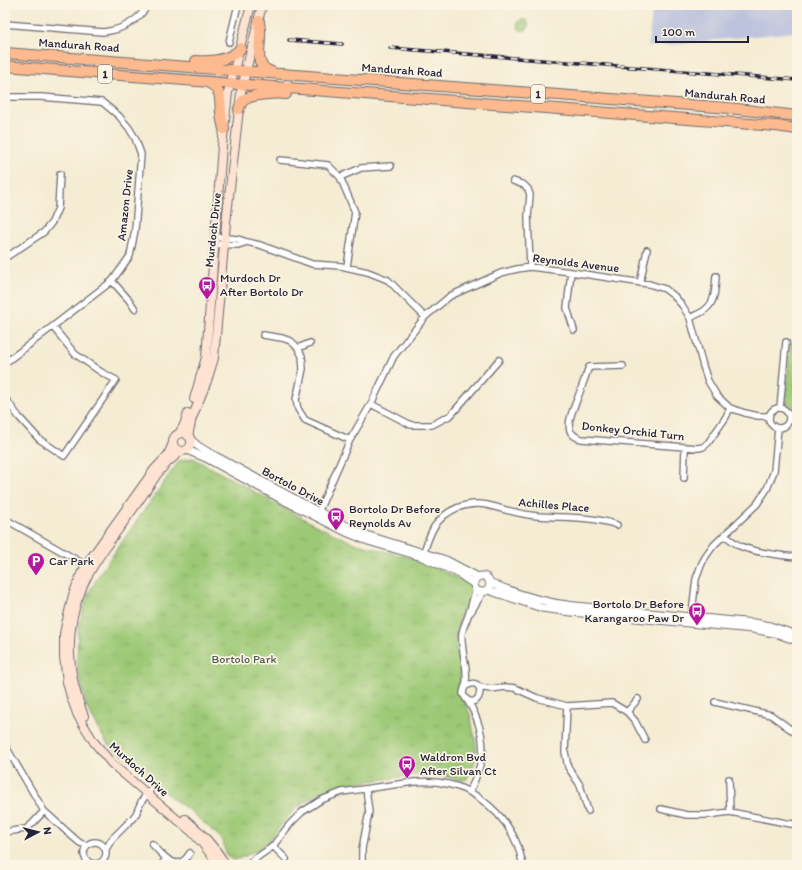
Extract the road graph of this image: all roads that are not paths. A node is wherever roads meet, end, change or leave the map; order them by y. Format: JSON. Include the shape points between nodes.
{"nodes":[{"id":1,"x":148,"y":5,"type":"edge"},
{"id":2,"x":238,"y":5,"type":"edge"},
{"id":3,"x":251,"y":5,"type":"edge"},
{"id":4,"x":262,"y":5,"type":"edge"},
{"id":5,"x":258,"y":21,"type":"junction"},
{"id":6,"x":5,"y":24,"type":"edge"},
{"id":7,"x":229,"y":42,"type":"dead end"},
{"id":8,"x":241,"y":48,"type":"junction"},
{"id":9,"x":5,"y":53,"type":"edge"},
{"id":10,"x":150,"y":64,"type":"junction"},
{"id":11,"x":5,"y":66,"type":"edge"},
{"id":12,"x":234,"y":70,"type":"junction"},
{"id":13,"x":246,"y":71,"type":"junction"},
{"id":14,"x":278,"y":73,"type":"junction"},
{"id":15,"x":205,"y":81,"type":"junction"},
{"id":16,"x":230,"y":83,"type":"junction"},
{"id":17,"x":242,"y":84,"type":"junction"},
{"id":18,"x":320,"y":90,"type":"junction"},
{"id":19,"x":5,"y":97,"type":"edge"},
{"id":20,"x":239,"y":109,"type":"junction"},
{"id":21,"x":797,"y":116,"type":"edge"},
{"id":22,"x":224,"y":129,"type":"junction"},
{"id":23,"x":797,"y":129,"type":"edge"},
{"id":24,"x":280,"y":160,"type":"dead end"},
{"id":25,"x":391,"y":166,"type":"dead end"},
{"id":26,"x":60,"y":174,"type":"dead end"},
{"id":27,"x":340,"y":177,"type":"junction"},
{"id":28,"x":513,"y":181,"type":"dead end"},
{"id":29,"x":220,"y":240,"type":"junction"},
{"id":30,"x":647,"y":250,"type":"dead end"},
{"id":31,"x":5,"y":258,"type":"edge"},
{"id":32,"x":347,"y":267,"type":"junction"},
{"id":33,"x":530,"y":267,"type":"junction"},
{"id":34,"x":571,"y":272,"type":"junction"},
{"id":35,"x":716,"y":276,"type":"dead end"},
{"id":36,"x":112,"y":281,"type":"junction"},
{"id":37,"x":640,"y":283,"type":"junction"},
{"id":38,"x":135,"y":309,"type":"dead end"},
{"id":39,"x":424,"y":317,"type":"junction"},
{"id":40,"x":690,"y":318,"type":"junction"},
{"id":41,"x":53,"y":327,"type":"junction"},
{"id":42,"x":574,"y":330,"type":"dead end"},
{"id":43,"x":263,"y":335,"type":"dead end"},
{"id":44,"x":310,"y":342,"type":"dead end"},
{"id":45,"x":786,"y":342,"type":"dead end"},
{"id":46,"x":298,"y":348,"type":"junction"},
{"id":47,"x":499,"y":360,"type":"dead end"},
{"id":48,"x":5,"y":363,"type":"edge"},
{"id":49,"x":623,"y":366,"type":"dead end"},
{"id":50,"x":5,"y":398,"type":"edge"},
{"id":51,"x":371,"y":404,"type":"junction"},
{"id":52,"x":730,"y":408,"type":"junction"},
{"id":53,"x":780,"y":408,"type":"junction"},
{"id":54,"x":769,"y":416,"type":"junction"},
{"id":55,"x":790,"y":419,"type":"junction"},
{"id":56,"x":797,"y":419,"type":"edge"},
{"id":57,"x":778,"y":428,"type":"junction"},
{"id":58,"x":179,"y":434,"type":"junction"},
{"id":59,"x":190,"y":438,"type":"junction"},
{"id":60,"x":350,"y":440,"type":"junction"},
{"id":61,"x":173,"y":443,"type":"junction"},
{"id":62,"x":685,"y":448,"type":"junction"},
{"id":63,"x":184,"y":451,"type":"junction"},
{"id":64,"x":684,"y":478,"type":"dead end"},
{"id":65,"x":318,"y":515,"type":"junction"},
{"id":66,"x":5,"y":519,"type":"edge"},
{"id":67,"x":617,"y":524,"type":"dead end"},
{"id":68,"x":724,"y":535,"type":"junction"},
{"id":69,"x":423,"y":555,"type":"junction"},
{"id":70,"x":797,"y":557,"type":"edge"},
{"id":71,"x":89,"y":567,"type":"junction"},
{"id":72,"x":478,"y":577,"type":"junction"},
{"id":73,"x":482,"y":588,"type":"junction"},
{"id":74,"x":691,"y":620,"type":"junction"},
{"id":75,"x":797,"y":635,"type":"edge"},
{"id":76,"x":797,"y":641,"type":"edge"},
{"id":77,"x":466,"y":668,"type":"junction"},
{"id":78,"x":477,"y":685,"type":"junction"},
{"id":79,"x":466,"y":686,"type":"junction"},
{"id":80,"x":491,"y":689,"type":"junction"},
{"id":81,"x":478,"y":698,"type":"junction"},
{"id":82,"x":638,"y":699,"type":"dead end"},
{"id":83,"x":468,"y":700,"type":"junction"},
{"id":84,"x":715,"y":702,"type":"dead end"},
{"id":85,"x":567,"y":706,"type":"junction"},
{"id":86,"x":627,"y":712,"type":"junction"},
{"id":87,"x":476,"y":715,"type":"junction"},
{"id":88,"x":797,"y":734,"type":"edge"},
{"id":89,"x":645,"y":740,"type":"dead end"},
{"id":90,"x":5,"y":744,"type":"edge"},
{"id":91,"x":730,"y":779,"type":"dead end"},
{"id":92,"x":366,"y":789,"type":"junction"},
{"id":93,"x":149,"y":792,"type":"junction"},
{"id":94,"x":470,"y":792,"type":"junction"},
{"id":95,"x":661,"y":809,"type":"dead end"},
{"id":96,"x":44,"y":811,"type":"junction"},
{"id":97,"x":588,"y":811,"type":"dead end"},
{"id":98,"x":730,"y":812,"type":"junction"},
{"id":99,"x":797,"y":823,"type":"edge"},
{"id":100,"x":5,"y":832,"type":"edge"},
{"id":101,"x":152,"y":844,"type":"dead end"},
{"id":102,"x":86,"y":845,"type":"junction"},
{"id":103,"x":272,"y":846,"type":"junction"},
{"id":104,"x":106,"y":849,"type":"junction"},
{"id":105,"x":190,"y":853,"type":"dead end"},
{"id":106,"x":166,"y":859,"type":"junction"},
{"id":107,"x":286,"y":859,"type":"dead end"},
{"id":108,"x":247,"y":864,"type":"edge"},
{"id":109,"x":95,"y":865,"type":"edge"},
{"id":110,"x":161,"y":865,"type":"edge"},
{"id":111,"x":220,"y":865,"type":"edge"},
{"id":112,"x":226,"y":865,"type":"edge"},
{"id":113,"x":239,"y":865,"type":"edge"},
{"id":114,"x":362,"y":865,"type":"edge"},
{"id":115,"x":523,"y":865,"type":"edge"}],
"edges":[{"from":1,"to":6,"type":"street","via":[[129,25],[103,32]]},
{"from":2,"to":7,"type":"street"},
{"from":3,"to":8,"type":"main road","name":"Murdoch Drive"},
{"from":4,"to":5,"type":"main road","name":"Murdoch Drive"},
{"from":5,"to":13,"type":"main road","name":"Murdoch Drive"},
{"from":5,"to":14,"type":"highway","via":[[260,62],[266,70]]},
{"from":8,"to":10,"type":"highway","via":[[231,56],[211,61],[182,60]]},
{"from":8,"to":12,"type":"main road","name":"Murdoch Drive"},
{"from":9,"to":10,"type":"highway","name":"Mandurah Road","number":"1"},
{"from":10,"to":12,"type":"highway","name":"Mandurah Road","number":"1"},
{"from":11,"to":15,"type":"highway","number":"1"},
{"from":12,"to":13,"type":"highway","name":"Mandurah Road","number":"1"},
{"from":12,"to":16,"type":"main road","name":"Murdoch Drive"},
{"from":13,"to":14,"type":"highway","name":"Mandurah Road","number":"1"},
{"from":13,"to":17,"type":"main road","name":"Murdoch Drive"},
{"from":14,"to":21,"type":"highway","name":"Mandurah Road","number":"1","via":[[716,107]]},
{"from":15,"to":16,"type":"highway","number":"1"},
{"from":15,"to":22,"type":"highway","via":[[213,85],[218,92]]},
{"from":16,"to":17,"type":"highway","number":"1"},
{"from":16,"to":22,"type":"main road","name":"Murdoch Drive"},
{"from":17,"to":18,"type":"highway","number":"1"},
{"from":17,"to":20,"type":"main road","name":"Murdoch Drive"},
{"from":18,"to":20,"type":"highway","via":[[250,97],[244,100]]},
{"from":18,"to":23,"type":"highway","number":"1"},
{"from":19,"to":36,"type":"street","name":"Amazon Drive","via":[[102,102],[119,116],[135,138],[141,154],[136,230],[130,256]]},
{"from":20,"to":29,"type":"main road","name":"Murdoch Drive"},
{"from":22,"to":29,"type":"main road","name":"Murdoch Drive"},
{"from":24,"to":27,"type":"street","via":[[328,165]]},
{"from":25,"to":27,"type":"street","via":[[361,168]]},
{"from":26,"to":31,"type":"street","via":[[58,208],[52,222],[44,232]]},
{"from":27,"to":32,"type":"street","via":[[355,212]]},
{"from":28,"to":33,"type":"street","via":[[524,185],[530,195]]},
{"from":29,"to":32,"type":"street","via":[[238,239],[312,264]]},
{"from":29,"to":58,"type":"main road","name":"Murdoch Drive","via":[[205,362],[197,393]]},
{"from":29,"to":59,"type":"main road","name":"Murdoch Drive","via":[[214,358],[192,418]]},
{"from":30,"to":37,"type":"street"},
{"from":32,"to":39,"type":"street","via":[[388,280]]},
{"from":33,"to":34,"type":"street","name":"Reynolds Avenue"},
{"from":33,"to":39,"type":"street","name":"Reynolds Avenue","via":[[510,270],[450,296]]},
{"from":34,"to":37,"type":"street","name":"Reynolds Avenue"},
{"from":34,"to":42,"type":"street","via":[[567,308]]},
{"from":35,"to":40,"type":"street","via":[[711,303]]},
{"from":36,"to":38,"type":"street"},
{"from":36,"to":41,"type":"street","name":"Amazon Drive"},
{"from":37,"to":40,"type":"street","name":"Reynolds Avenue","via":[[665,289],[682,305]]},
{"from":39,"to":51,"type":"street","name":"Reynolds Avenue","via":[[394,356]]},
{"from":40,"to":52,"type":"street","name":"Reynolds Avenue","via":[[708,381],[717,396]]},
{"from":41,"to":48,"type":"street","name":"Amazon Drive"},
{"from":41,"to":50,"type":"street","via":[[75,354],[116,380],[64,456],[39,439]]},
{"from":43,"to":46,"type":"street","via":[[291,341]]},
{"from":44,"to":46,"type":"street"},
{"from":45,"to":53,"type":"street"},
{"from":46,"to":60,"type":"street","via":[[302,356],[303,369],[296,400],[304,420]]},
{"from":47,"to":51,"type":"street","via":[[451,415],[432,425],[411,424]]},
{"from":49,"to":62,"type":"street","name":"Donkey Orchid Turn","via":[[589,367],[569,421],[574,436],[582,439]]},
{"from":51,"to":60,"type":"street","name":"Reynolds Avenue"},
{"from":52,"to":54,"type":"street","name":"Reynolds Avenue","via":[[758,416]]},
{"from":52,"to":62,"type":"street","name":"Donkey Orchid Turn","via":[[708,443],[703,447]]},
{"from":53,"to":54,"type":"street","via":[[774,409]]},
{"from":53,"to":55,"type":"street","via":[[788,413]]},
{"from":54,"to":57,"type":"street","via":[[772,424]]},
{"from":55,"to":56,"type":"street"},
{"from":55,"to":57,"type":"street","via":[[786,426]]},
{"from":57,"to":68,"type":"street","via":[[774,471],[767,489],[757,504]]},
{"from":58,"to":59,"type":"main road","via":[[184,433]]},
{"from":58,"to":61,"type":"main road","name":"Murdoch Drive"},
{"from":59,"to":63,"type":"main road","name":"Murdoch Drive","via":[[190,446]]},
{"from":59,"to":65,"type":"street","name":"Bortolo Drive","via":[[198,446]]},
{"from":60,"to":65,"type":"street","name":"Reynolds Avenue"},
{"from":61,"to":63,"type":"main road","via":[[176,449]]},
{"from":61,"to":71,"type":"main road","name":"Murdoch Drive","via":[[168,455],[154,470]]},
{"from":62,"to":64,"type":"street"},
{"from":63,"to":65,"type":"street","name":"Bortolo Drive","via":[[206,458],[281,499]]},
{"from":63,"to":71,"type":"main road","name":"Murdoch Drive","via":[[170,460],[158,473]]},
{"from":65,"to":69,"type":"street","name":"Bortolo Drive","via":[[357,537]]},
{"from":66,"to":71,"type":"street"},
{"from":67,"to":69,"type":"street","name":"Achilles Place","via":[[602,520],[528,515],[476,503],[468,504],[454,509],[440,519],[431,533]]},
{"from":68,"to":70,"type":"street","via":[[748,549]]},
{"from":68,"to":74,"type":"street","via":[[706,556],[698,572]]},
{"from":69,"to":72,"type":"street","name":"Bortolo Drive","via":[[446,560]]},
{"from":69,"to":73,"type":"street","name":"Bortolo Drive"},
{"from":71,"to":93,"type":"main road","name":"Murdoch Drive","via":[[71,626],[69,653],[76,694],[82,711],[102,744]]},
{"from":72,"to":73,"type":"street","via":[[475,580]]},
{"from":72,"to":73,"type":"street","name":"Bortolo Drive","via":[[487,578]]},
{"from":73,"to":74,"type":"street","name":"Bortolo Drive","via":[[531,605],[555,610]]},
{"from":73,"to":77,"type":"street","via":[[462,634]]},
{"from":74,"to":75,"type":"street","name":"Bortolo Drive","via":[[756,623]]},
{"from":74,"to":76,"type":"street","name":"Bortolo Drive","via":[[753,628]]},
{"from":77,"to":78,"type":"street","via":[[471,680]]},
{"from":77,"to":79,"type":"street"},
{"from":78,"to":79,"type":"street","via":[[470,683]]},
{"from":78,"to":80,"type":"street"},
{"from":78,"to":81,"type":"street","via":[[480,691]]},
{"from":79,"to":83,"type":"street","via":[[463,692]]},
{"from":80,"to":81,"type":"street"},
{"from":80,"to":85,"type":"street","via":[[515,688],[537,698]]},
{"from":81,"to":83,"type":"street"},
{"from":81,"to":87,"type":"street"},
{"from":82,"to":86,"type":"street"},
{"from":83,"to":87,"type":"street"},
{"from":84,"to":88,"type":"street","via":[[771,715]]},
{"from":85,"to":86,"type":"street","via":[[612,703]]},
{"from":85,"to":97,"type":"street","via":[[565,752],[568,767],[580,786]]},
{"from":86,"to":89,"type":"street"},
{"from":87,"to":94,"type":"street","via":[[482,741],[482,756]]},
{"from":90,"to":96,"type":"street"},
{"from":91,"to":98,"type":"street"},
{"from":92,"to":94,"type":"street","via":[[433,781]]},
{"from":92,"to":103,"type":"street","via":[[342,792],[313,804],[295,818]]},
{"from":92,"to":114,"type":"street","via":[[369,812],[362,849]]},
{"from":93,"to":104,"type":"street","via":[[136,814]]},
{"from":93,"to":111,"type":"main road","name":"Murdoch Drive","via":[[202,842]]},
{"from":93,"to":112,"type":"main road","name":"Murdoch Drive","via":[[200,832]]},
{"from":94,"to":115,"type":"street","via":[[495,811],[508,827],[517,844]]},
{"from":95,"to":98,"type":"street","via":[[687,815]]},
{"from":96,"to":100,"type":"street","via":[[26,829]]},
{"from":96,"to":102,"type":"street","via":[[80,843]]},
{"from":98,"to":99,"type":"street"},
{"from":101,"to":106,"type":"street"},
{"from":102,"to":104,"type":"street","via":[[99,842]]},
{"from":102,"to":109,"type":"street","via":[[83,852],[85,859]]},
{"from":103,"to":107,"type":"street"},
{"from":103,"to":108,"type":"street"},
{"from":104,"to":109,"type":"street","via":[[104,860]]},
{"from":105,"to":106,"type":"street","via":[[181,862],[175,863]]},
{"from":106,"to":110,"type":"street"},
{"from":108,"to":113,"type":"street"}]}
